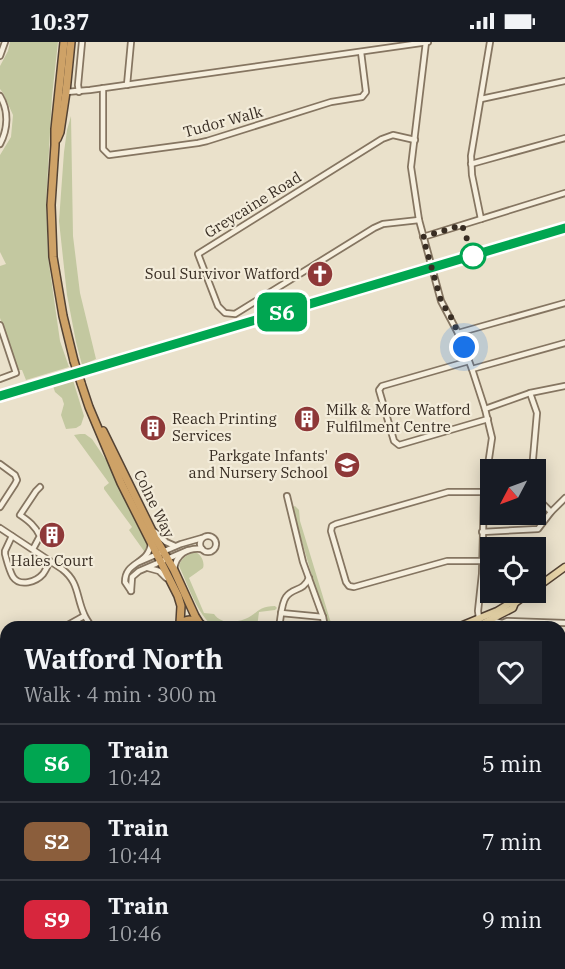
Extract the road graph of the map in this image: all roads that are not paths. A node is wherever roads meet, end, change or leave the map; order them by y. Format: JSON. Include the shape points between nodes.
{"nodes":[{"id":1,"x":5,"y":42,"type":"edge"},
{"id":2,"x":64,"y":42,"type":"edge"},
{"id":3,"x":71,"y":42,"type":"edge"},
{"id":4,"x":82,"y":42,"type":"edge"},
{"id":5,"x":130,"y":42,"type":"edge"},
{"id":6,"x":427,"y":42,"type":"edge"},
{"id":7,"x":490,"y":42,"type":"edge"},
{"id":8,"x":361,"y":51,"type":"junction"},
{"id":9,"x":1,"y":53,"type":"edge"},
{"id":10,"x":565,"y":81,"type":"edge"},
{"id":11,"x":127,"y":85,"type":"junction"},
{"id":12,"x":103,"y":88,"type":"junction"},
{"id":13,"x":66,"y":92,"type":"junction"},
{"id":14,"x":79,"y":92,"type":"junction"},
{"id":15,"x":0,"y":96,"type":"edge"},
{"id":16,"x":481,"y":99,"type":"junction"},
{"id":17,"x":565,"y":138,"type":"edge"},
{"id":18,"x":415,"y":140,"type":"junction"},
{"id":19,"x":0,"y":144,"type":"edge"},
{"id":20,"x":55,"y":145,"type":"junction"},
{"id":21,"x":471,"y":164,"type":"junction"},
{"id":22,"x":565,"y":193,"type":"edge"},
{"id":23,"x":481,"y":219,"type":"junction"},
{"id":24,"x":419,"y":220,"type":"junction"},
{"id":25,"x":423,"y":237,"type":"junction"},
{"id":26,"x":565,"y":303,"type":"edge"},
{"id":27,"x":0,"y":324,"type":"edge"},
{"id":28,"x":458,"y":333,"type":"junction"},
{"id":29,"x":565,"y":343,"type":"edge"},
{"id":30,"x":469,"y":361,"type":"junction"},
{"id":31,"x":472,"y":369,"type":"junction"},
{"id":32,"x":0,"y":379,"type":"edge"},
{"id":33,"x":565,"y":386,"type":"edge"},
{"id":34,"x":530,"y":393,"type":"junction"},
{"id":35,"x":86,"y":396,"type":"junction"},
{"id":36,"x":485,"y":409,"type":"junction"},
{"id":37,"x":488,"y":419,"type":"junction"},
{"id":38,"x":489,"y":459,"type":"edge"},
{"id":39,"x":533,"y":459,"type":"edge"},
{"id":40,"x":0,"y":464,"type":"edge"},
{"id":41,"x":40,"y":487,"type":"dead end"},
{"id":42,"x":480,"y":492,"type":"edge"},
{"id":43,"x":287,"y":496,"type":"dead end"},
{"id":44,"x":565,"y":498,"type":"edge"},
{"id":45,"x":0,"y":507,"type":"edge"},
{"id":46,"x":546,"y":507,"type":"edge"},
{"id":47,"x":551,"y":512,"type":"junction"},
{"id":48,"x":482,"y":525,"type":"edge"},
{"id":49,"x":0,"y":528,"type":"edge"},
{"id":50,"x":153,"y":531,"type":"junction"},
{"id":51,"x":482,"y":532,"type":"junction"},
{"id":52,"x":12,"y":536,"type":"junction"},
{"id":53,"x":482,"y":537,"type":"edge"},
{"id":54,"x":202,"y":538,"type":"junction"},
{"id":55,"x":151,"y":542,"type":"junction"},
{"id":56,"x":177,"y":546,"type":"junction"},
{"id":57,"x":33,"y":549,"type":"junction"},
{"id":58,"x":188,"y":549,"type":"junction"},
{"id":59,"x":202,"y":549,"type":"junction"},
{"id":60,"x":162,"y":556,"type":"junction"},
{"id":61,"x":50,"y":561,"type":"junction"},
{"id":62,"x":480,"y":561,"type":"edge"},
{"id":63,"x":139,"y":562,"type":"junction"},
{"id":64,"x":565,"y":567,"type":"edge"},
{"id":65,"x":146,"y":568,"type":"junction"},
{"id":66,"x":174,"y":570,"type":"junction"},
{"id":67,"x":309,"y":578,"type":"junction"},
{"id":68,"x":546,"y":581,"type":"edge"},
{"id":69,"x":300,"y":589,"type":"junction"},
{"id":70,"x":175,"y":590,"type":"junction"},
{"id":71,"x":480,"y":593,"type":"edge"},
{"id":72,"x":315,"y":594,"type":"junction"},
{"id":73,"x":515,"y":603,"type":"edge"},
{"id":74,"x":500,"y":612,"type":"junction"},
{"id":75,"x":281,"y":613,"type":"junction"},
{"id":76,"x":84,"y":616,"type":"junction"},
{"id":77,"x":323,"y":617,"type":"junction"},
{"id":78,"x":490,"y":620,"type":"junction"},
{"id":79,"x":75,"y":621,"type":"edge"},
{"id":80,"x":88,"y":621,"type":"edge"},
{"id":81,"x":180,"y":621,"type":"edge"},
{"id":82,"x":199,"y":621,"type":"edge"},
{"id":83,"x":280,"y":621,"type":"edge"},
{"id":84,"x":324,"y":621,"type":"edge"},
{"id":85,"x":478,"y":621,"type":"edge"},
{"id":86,"x":484,"y":621,"type":"edge"},
{"id":87,"x":487,"y":621,"type":"edge"},
{"id":88,"x":494,"y":621,"type":"edge"},
{"id":89,"x":507,"y":621,"type":"edge"}],
"edges":[{"from":1,"to":9,"type":"street"},
{"from":2,"to":20,"type":"highway","name":"Colne Way"},
{"from":3,"to":13,"type":"highway","name":"Colne Way"},
{"from":4,"to":14,"type":"street"},
{"from":5,"to":11,"type":"street"},
{"from":6,"to":8,"type":"street"},
{"from":6,"to":18,"type":"street"},
{"from":7,"to":16,"type":"street"},
{"from":8,"to":11,"type":"street"},
{"from":8,"to":12,"type":"street","name":"Tudor Walk","via":[[366,92],[362,97],[332,102],[198,143],[109,155],[103,149]]},
{"from":10,"to":16,"type":"street"},
{"from":11,"to":12,"type":"street"},
{"from":12,"to":14,"type":"street"},
{"from":13,"to":14,"type":"street"},
{"from":13,"to":20,"type":"highway","name":"Colne Way"},
{"from":15,"to":19,"type":"street","via":[[6,108]]},
{"from":16,"to":21,"type":"street"},
{"from":17,"to":21,"type":"street"},
{"from":18,"to":24,"type":"street","via":[[411,167]]},
{"from":18,"to":24,"type":"street","name":"Greycaine Road","via":[[393,135],[382,139],[198,254],[218,306],[225,313],[235,314],[374,228]]},
{"from":20,"to":35,"type":"highway","name":"Colne Way","bridge":true,"via":[[53,257],[63,316]]},
{"from":21,"to":23,"type":"street"},
{"from":22,"to":23,"type":"street"},
{"from":23,"to":25,"type":"street"},
{"from":24,"to":25,"type":"street"},
{"from":25,"to":28,"type":"street","via":[[441,301]]},
{"from":26,"to":28,"type":"street"},
{"from":27,"to":32,"type":"street","via":[[16,373]]},
{"from":28,"to":30,"type":"street"},
{"from":29,"to":31,"type":"street"},
{"from":30,"to":31,"type":"street"},
{"from":30,"to":37,"type":"street","via":[[382,386],[379,390],[394,441],[399,445]]},
{"from":31,"to":36,"type":"street"},
{"from":33,"to":34,"type":"street"},
{"from":34,"to":36,"type":"street"},
{"from":34,"to":39,"type":"street","via":[[537,413]]},
{"from":35,"to":50,"type":"highway","name":"Colne Way"},
{"from":35,"to":55,"type":"highway","name":"Colne Way","via":[[116,471]]},
{"from":36,"to":37,"type":"street"},
{"from":37,"to":38,"type":"street","via":[[492,438]]},
{"from":40,"to":45,"type":"street","via":[[17,480]]},
{"from":41,"to":57,"type":"street","via":[[20,515],[40,536]]},
{"from":42,"to":62,"type":"street","via":[[448,492],[336,524],[331,531],[349,586],[447,561]]},
{"from":43,"to":67,"type":"street"},
{"from":44,"to":47,"type":"street"},
{"from":46,"to":47,"type":"street"},
{"from":47,"to":51,"type":"street","via":[[538,529]]},
{"from":48,"to":51,"type":"street"},
{"from":49,"to":52,"type":"street"},
{"from":50,"to":56,"type":"street"},
{"from":50,"to":60,"type":"highway","name":"Colne Way"},
{"from":51,"to":53,"type":"street"},
{"from":52,"to":57,"type":"street"},
{"from":52,"to":61,"type":"street","via":[[4,554],[16,580],[36,579]]},
{"from":54,"to":56,"type":"street"},
{"from":54,"to":59,"type":"street"},
{"from":54,"to":59,"type":"street","via":[[211,537],[216,543],[211,551]]},
{"from":55,"to":60,"type":"highway","name":"Colne Way"},
{"from":55,"to":63,"type":"street","via":[[148,554]]},
{"from":56,"to":60,"type":"street"},
{"from":57,"to":61,"type":"street"},
{"from":58,"to":59,"type":"street"},
{"from":58,"to":60,"type":"street"},
{"from":58,"to":66,"type":"street","via":[[178,558]]},
{"from":60,"to":63,"type":"street"},
{"from":60,"to":65,"type":"street"},
{"from":60,"to":66,"type":"highway","name":"Colne Way"},
{"from":60,"to":70,"type":"highway","name":"Colne Way"},
{"from":61,"to":76,"type":"street","via":[[73,580]]},
{"from":63,"to":65,"type":"street","via":[[125,576],[131,591],[132,577]]},
{"from":64,"to":68,"type":"main road"},
{"from":65,"to":70,"type":"street","via":[[162,573]]},
{"from":66,"to":82,"type":"highway","name":"Colne Way"},
{"from":67,"to":69,"type":"street"},
{"from":67,"to":72,"type":"street"},
{"from":69,"to":72,"type":"street"},
{"from":69,"to":75,"type":"street","via":[[287,596]]},
{"from":70,"to":81,"type":"highway","name":"Colne Way","via":[[181,606]]},
{"from":71,"to":85,"type":"street"},
{"from":72,"to":77,"type":"street"},
{"from":73,"to":74,"type":"main road","via":[[513,608]]},
{"from":74,"to":78,"type":"main road"},
{"from":74,"to":86,"type":"main road"},
{"from":74,"to":89,"type":"street"},
{"from":75,"to":77,"type":"street"},
{"from":75,"to":83,"type":"street"},
{"from":76,"to":79,"type":"street"},
{"from":76,"to":80,"type":"street"},
{"from":77,"to":84,"type":"street"},
{"from":78,"to":87,"type":"main road"},
{"from":78,"to":88,"type":"street"}]}
